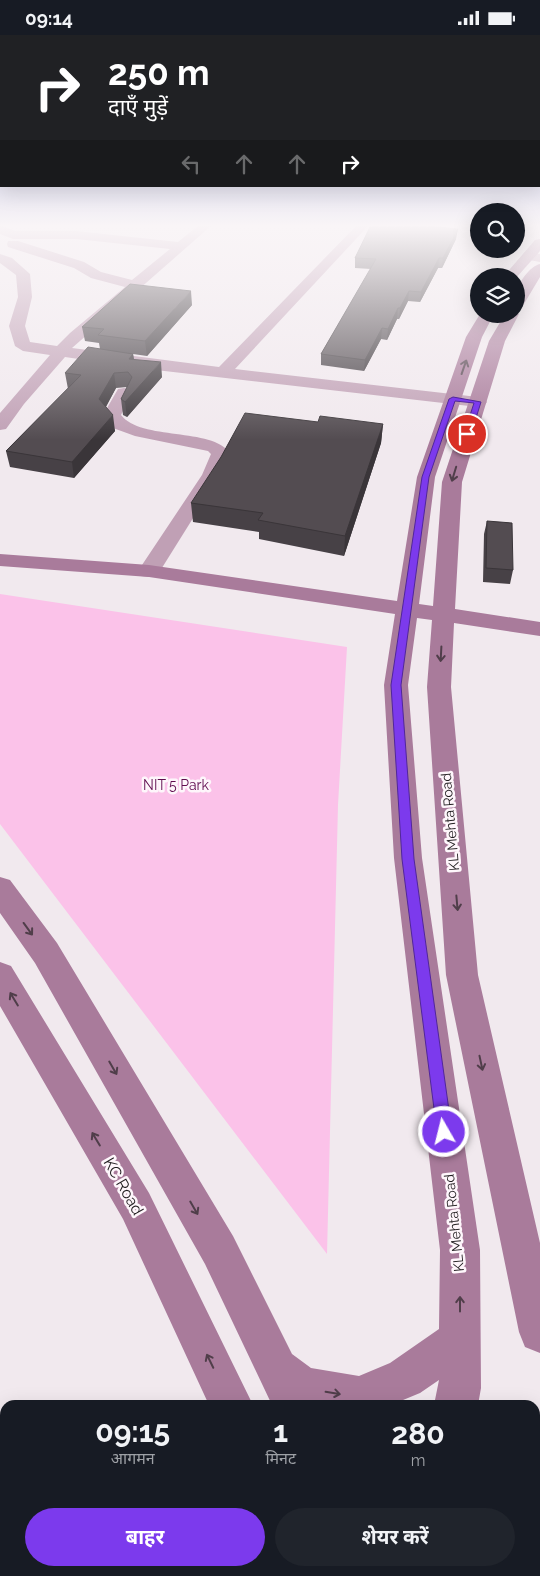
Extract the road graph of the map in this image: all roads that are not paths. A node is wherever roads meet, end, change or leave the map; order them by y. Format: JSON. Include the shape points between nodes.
{"nodes":[{"id":1,"x":25,"y":297,"type":"edge"},
{"id":2,"x":120,"y":297,"type":"edge"},
{"id":3,"x":295,"y":297,"type":"edge"},
{"id":4,"x":482,"y":323,"type":"edge"},
{"id":5,"x":507,"y":323,"type":"edge"},
{"id":6,"x":60,"y":353,"type":"junction"},
{"id":7,"x":224,"y":372,"type":"junction"},
{"id":8,"x":124,"y":393,"type":"edge"},
{"id":9,"x":465,"y":400,"type":"junction"},
{"id":10,"x":0,"y":425,"type":"edge"},
{"id":11,"x":0,"y":560,"type":"edge"},
{"id":12,"x":150,"y":571,"type":"junction"},
{"id":13,"x":407,"y":610,"type":"junction"},
{"id":14,"x":443,"y":616,"type":"junction"},
{"id":15,"x":540,"y":629,"type":"edge"},
{"id":16,"x":0,"y":889,"type":"edge"},
{"id":17,"x":0,"y":976,"type":"edge"},
{"id":18,"x":540,"y":1332,"type":"edge"},
{"id":19,"x":459,"y":1339,"type":"junction"},
{"id":20,"x":274,"y":1368,"type":"junction"},
{"id":21,"x":230,"y":1400,"type":"edge"},
{"id":22,"x":291,"y":1400,"type":"edge"},
{"id":23,"x":457,"y":1400,"type":"edge"}],
"edges":[{"from":1,"to":6,"type":"street","via":[[17,325],[23,346]]},
{"from":2,"to":6,"type":"street"},
{"from":3,"to":7,"type":"street"},
{"from":9,"to":4,"type":"street","name":"KL Mehta Road","one_way":true,"via":[[474,337]]},
{"from":5,"to":9,"type":"street","name":"KL Mehta Road"},
{"from":6,"to":7,"type":"street"},
{"from":6,"to":10,"type":"street"},
{"from":7,"to":9,"type":"street"},
{"from":8,"to":12,"type":"street","via":[[112,415],[119,424],[141,432],[214,447],[221,453]]},
{"from":9,"to":13,"type":"street","name":"KL Mehta Road","via":[[426,477]]},
{"from":9,"to":14,"type":"street","name":"KL Mehta Road","one_way":true,"via":[[452,481]]},
{"from":11,"to":12,"type":"street"},
{"from":12,"to":13,"type":"street"},
{"from":13,"to":14,"type":"street"},
{"from":19,"to":13,"type":"street","name":"KL Mehta Road","one_way":true,"via":[[460,1250],[408,859],[396,685]]},
{"from":14,"to":15,"type":"street"},
{"from":14,"to":18,"type":"street","name":"KL Mehta Road","one_way":true,"via":[[439,687],[462,975]]},
{"from":16,"to":20,"type":"street","one_way":true,"via":[[46,953],[219,1250]]},
{"from":21,"to":17,"type":"street","name":"KC Road","one_way":true,"via":[[136,1206]]},
{"from":20,"to":19,"type":"street","one_way":true,"via":[[303,1388],[359,1397],[405,1378]]},
{"from":19,"to":23,"type":"street","name":"KL Mehta Road"},
{"from":20,"to":22,"type":"street"}]}
